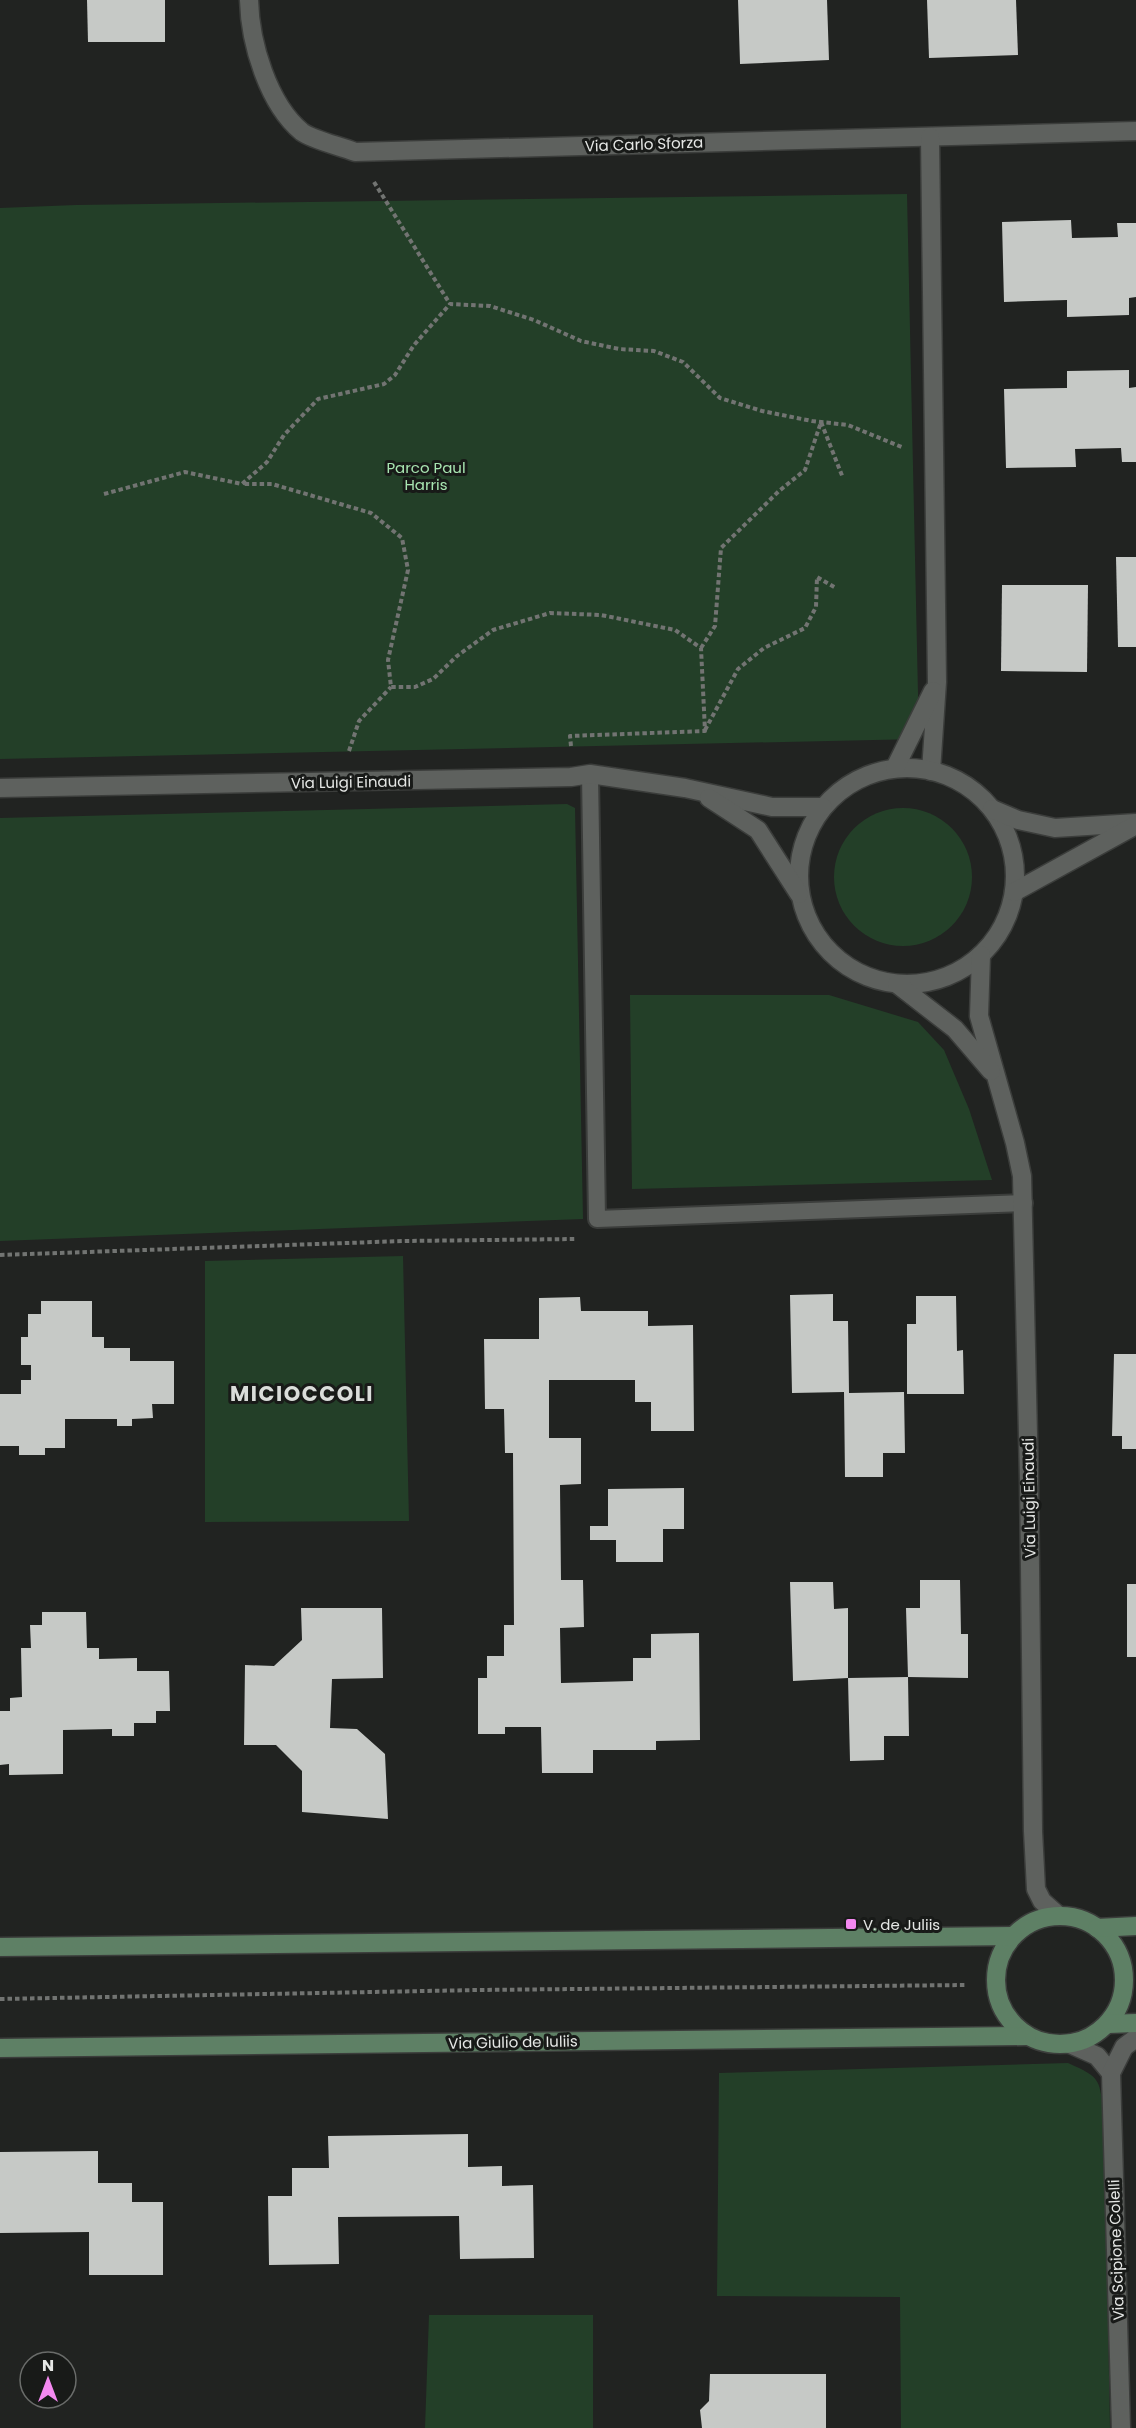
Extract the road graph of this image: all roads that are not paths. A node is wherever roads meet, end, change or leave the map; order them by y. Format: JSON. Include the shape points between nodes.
{"nodes":[{"id":1,"x":249,"y":0,"type":"edge"},
{"id":2,"x":1136,"y":131,"type":"edge"},
{"id":3,"x":930,"y":136,"type":"junction"},
{"id":4,"x":938,"y":682,"type":"junction"},
{"id":5,"x":895,"y":768,"type":"junction"},
{"id":6,"x":931,"y":771,"type":"junction"},
{"id":7,"x":590,"y":774,"type":"junction"},
{"id":8,"x":0,"y":788,"type":"edge"},
{"id":9,"x":700,"y":792,"type":"junction"},
{"id":10,"x":823,"y":807,"type":"junction"},
{"id":11,"x":992,"y":808,"type":"junction"},
{"id":12,"x":1136,"y":824,"type":"edge"},
{"id":13,"x":1014,"y":892,"type":"junction"},
{"id":14,"x":800,"y":895,"type":"junction"},
{"id":15,"x":981,"y":955,"type":"junction"},
{"id":16,"x":897,"y":984,"type":"junction"},
{"id":17,"x":995,"y":1075,"type":"junction"},
{"id":18,"x":1024,"y":1203,"type":"junction"},
{"id":19,"x":1059,"y":1916,"type":"junction"},
{"id":20,"x":1136,"y":1926,"type":"edge"},
{"id":21,"x":1097,"y":1928,"type":"junction"},
{"id":22,"x":1013,"y":1936,"type":"junction"},
{"id":23,"x":0,"y":1947,"type":"edge"},
{"id":24,"x":1136,"y":2023,"type":"edge"},
{"id":25,"x":1108,"y":2024,"type":"junction"},
{"id":26,"x":1027,"y":2036,"type":"junction"},
{"id":27,"x":1136,"y":2038,"type":"edge"},
{"id":28,"x":1070,"y":2044,"type":"junction"},
{"id":29,"x":0,"y":2048,"type":"edge"},
{"id":30,"x":1111,"y":2073,"type":"junction"},
{"id":31,"x":1121,"y":2428,"type":"edge"}],
"edges":[{"from":1,"to":3,"type":"street","name":"Via Carlo Sforza","via":[[259,59],[280,109],[304,133],[355,152]]},
{"from":2,"to":3,"type":"street","name":"Via Carlo Sforza"},
{"from":3,"to":4,"type":"street"},
{"from":4,"to":5,"type":"street"},
{"from":4,"to":6,"type":"street"},
{"from":5,"to":6,"type":"street"},
{"from":5,"to":10,"type":"street","via":[[855,781]]},
{"from":6,"to":11,"type":"street","via":[[954,778]]},
{"from":7,"to":8,"type":"street","name":"Via Luigi Einaudi","via":[[338,783]]},
{"from":7,"to":9,"type":"street","name":"Via Luigi Einaudi"},
{"from":7,"to":18,"type":"lane","via":[[597,1219]]},
{"from":9,"to":10,"type":"street","name":"Via Luigi Einaudi","via":[[772,807]]},
{"from":9,"to":14,"type":"street","name":"Via Luigi Einaudi","via":[[758,830]]},
{"from":10,"to":14,"type":"street","via":[[801,848]]},
{"from":11,"to":12,"type":"street","via":[[1018,820],[1055,828]]},
{"from":11,"to":13,"type":"street","via":[[1011,848]]},
{"from":12,"to":13,"type":"street"},
{"from":13,"to":15,"type":"street","via":[[997,937]]},
{"from":14,"to":16,"type":"street","via":[[817,938],[833,956],[852,970]]},
{"from":15,"to":16,"type":"street","via":[[942,978],[920,984]]},
{"from":15,"to":17,"type":"street","name":"Via Luigi Einaudi","via":[[980,1016]]},
{"from":16,"to":17,"type":"street","name":"Via Luigi Einaudi","via":[[955,1029]]},
{"from":17,"to":18,"type":"street","name":"Via Luigi Einaudi","via":[[1015,1143]]},
{"from":18,"to":19,"type":"street","name":"Via Luigi Einaudi","via":[[1033,1831],[1036,1889],[1042,1901]]},
{"from":19,"to":21,"type":"main road","name":"Via Giulio de Iuliis","via":[[1079,1919]]},
{"from":19,"to":22,"type":"main road","name":"Via Giulio de Iuliis","via":[[1026,1925]]},
{"from":20,"to":21,"type":"main road","name":"Via Giulio de Iuliis"},
{"from":21,"to":25,"type":"main road","name":"Via Giulio de Iuliis","via":[[1113,1943],[1122,1963],[1125,1984]]},
{"from":22,"to":23,"type":"main road"},
{"from":22,"to":26,"type":"main road","name":"Via Giulio de Iuliis","via":[[1003,1949],[995,1981],[1004,2013]]},
{"from":24,"to":25,"type":"main road"},
{"from":25,"to":28,"type":"main road","via":[[1091,2037]]},
{"from":26,"to":28,"type":"main road","name":"Via Giulio de Iuliis","via":[[1048,2043]]},
{"from":26,"to":29,"type":"main road","name":"Via Giulio de Iuliis"},
{"from":27,"to":30,"type":"street","name":"Via Scipione Colelli","via":[[1124,2047]]},
{"from":28,"to":30,"type":"street","via":[[1097,2056]]},
{"from":30,"to":31,"type":"street","name":"Via Scipione Colelli"}]}
